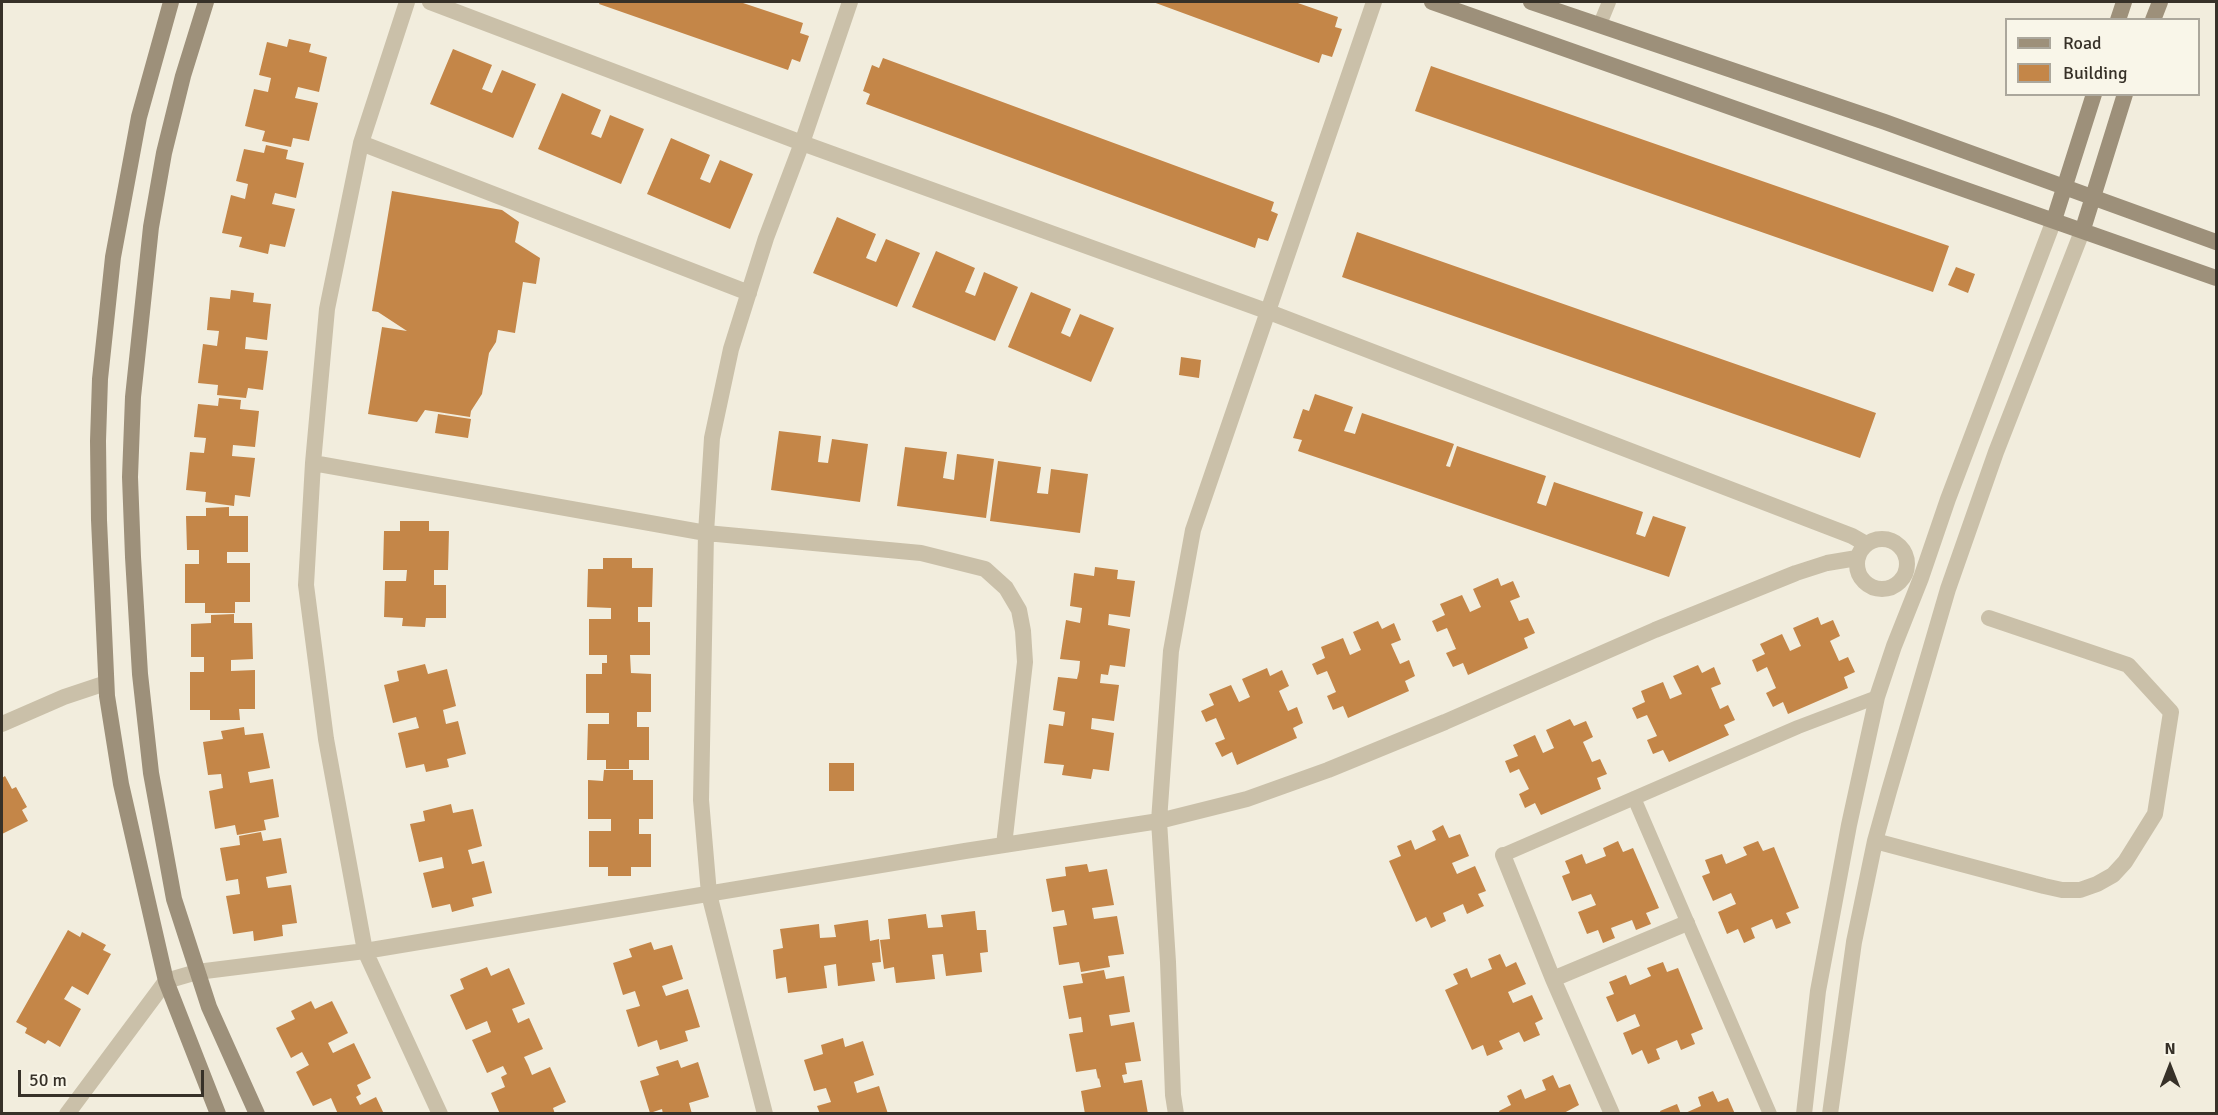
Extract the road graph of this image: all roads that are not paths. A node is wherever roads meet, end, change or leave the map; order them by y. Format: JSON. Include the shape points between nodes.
{"nodes":[{"id":1,"x":171,"y":2,"type":"edge"},
{"id":2,"x":206,"y":2,"type":"edge"},
{"id":3,"x":407,"y":2,"type":"edge"},
{"id":4,"x":430,"y":2,"type":"edge"},
{"id":5,"x":850,"y":2,"type":"edge"},
{"id":6,"x":1374,"y":2,"type":"edge"},
{"id":7,"x":1432,"y":2,"type":"edge"},
{"id":8,"x":1531,"y":2,"type":"edge"},
{"id":9,"x":1609,"y":2,"type":"edge"},
{"id":10,"x":2124,"y":2,"type":"edge"},
{"id":11,"x":2160,"y":2,"type":"edge"},
{"id":12,"x":2119,"y":18,"type":"edge"},
{"id":13,"x":2154,"y":18,"type":"edge"},
{"id":14,"x":1600,"y":24,"type":"junction"},
{"id":15,"x":2093,"y":96,"type":"edge"},
{"id":16,"x":2124,"y":96,"type":"edge"},
{"id":17,"x":361,"y":143,"type":"junction"},
{"id":18,"x":802,"y":143,"type":"junction"},
{"id":19,"x":2064,"y":186,"type":"junction"},
{"id":20,"x":2094,"y":197,"type":"junction"},
{"id":21,"x":2054,"y":220,"type":"junction"},
{"id":22,"x":2083,"y":230,"type":"junction"},
{"id":23,"x":2217,"y":242,"type":"edge"},
{"id":24,"x":2217,"y":278,"type":"edge"},
{"id":25,"x":749,"y":293,"type":"junction"},
{"id":26,"x":1269,"y":312,"type":"junction"},
{"id":27,"x":313,"y":463,"type":"junction"},
{"id":28,"x":706,"y":533,"type":"junction"},
{"id":29,"x":1862,"y":551,"type":"junction"},
{"id":30,"x":1913,"y":575,"type":"junction"},
{"id":31,"x":1948,"y":589,"type":"junction"},
{"id":32,"x":1989,"y":618,"type":"dead end"},
{"id":33,"x":106,"y":683,"type":"junction"},
{"id":34,"x":1877,"y":697,"type":"junction"},
{"id":35,"x":2,"y":724,"type":"edge"},
{"id":36,"x":1635,"y":798,"type":"junction"},
{"id":37,"x":1159,"y":821,"type":"junction"},
{"id":38,"x":1875,"y":841,"type":"junction"},
{"id":39,"x":1004,"y":845,"type":"junction"},
{"id":40,"x":1503,"y":855,"type":"joint"},
{"id":41,"x":709,"y":894,"type":"junction"},
{"id":42,"x":1687,"y":923,"type":"junction"},
{"id":43,"x":365,"y":951,"type":"junction"},
{"id":44,"x":197,"y":972,"type":"junction"},
{"id":45,"x":1553,"y":979,"type":"junction"},
{"id":46,"x":166,"y":981,"type":"junction"},
{"id":47,"x":67,"y":1113,"type":"edge"},
{"id":48,"x":218,"y":1113,"type":"edge"},
{"id":49,"x":257,"y":1113,"type":"edge"},
{"id":50,"x":440,"y":1113,"type":"edge"},
{"id":51,"x":765,"y":1113,"type":"edge"},
{"id":52,"x":1176,"y":1113,"type":"edge"},
{"id":53,"x":1612,"y":1113,"type":"edge"},
{"id":54,"x":1770,"y":1113,"type":"edge"},
{"id":55,"x":1804,"y":1113,"type":"edge"},
{"id":56,"x":1830,"y":1113,"type":"edge"}],
"edges":[{"from":1,"to":33,"type":"main road","via":[[139,117],[113,257],[104,336],[98,441]]},
{"from":2,"to":44,"type":"main road","via":[[164,153],[151,227],[133,397],[130,477],[140,674],[151,772],[174,899]]},
{"from":3,"to":17,"type":"street"},
{"from":4,"to":18,"type":"street"},
{"from":5,"to":18,"type":"street"},
{"from":6,"to":26,"type":"street"},
{"from":7,"to":21,"type":"main road"},
{"from":8,"to":14,"type":"main road"},
{"from":9,"to":14,"type":"lane"},
{"from":10,"to":12,"type":"main road"},
{"from":11,"to":13,"type":"main road"},
{"from":14,"to":19,"type":"main road"},
{"from":15,"to":19,"type":"main road"},
{"from":16,"to":20,"type":"main road"},
{"from":17,"to":25,"type":"street"},
{"from":17,"to":27,"type":"street","via":[[327,309]]},
{"from":18,"to":25,"type":"street"},
{"from":18,"to":26,"type":"street"},
{"from":19,"to":20,"type":"main road"},
{"from":19,"to":21,"type":"main road"},
{"from":20,"to":22,"type":"main road"},
{"from":20,"to":23,"type":"main road"},
{"from":21,"to":22,"type":"main road"},
{"from":21,"to":30,"type":"street","via":[[1948,499]]},
{"from":22,"to":24,"type":"main road"},
{"from":22,"to":31,"type":"street","via":[[1996,452]]},
{"from":25,"to":28,"type":"street","via":[[731,349],[712,438]]},
{"from":26,"to":29,"type":"street","via":[[1852,536]]},
{"from":26,"to":37,"type":"street","via":[[1193,530],[1171,651]]},
{"from":27,"to":28,"type":"street"},
{"from":27,"to":43,"type":"street","via":[[306,585],[326,739]]},
{"from":28,"to":39,"type":"street","via":[[921,553],[985,568],[1006,588],[1019,610],[1025,662]]},
{"from":28,"to":41,"type":"street","via":[[701,800]]},
{"from":29,"to":30,"type":"street","via":[[1881,538],[1896,543]]},
{"from":29,"to":30,"type":"street","via":[[1859,575],[1871,587],[1895,585]]},
{"from":29,"to":37,"type":"street","via":[[1654,630],[1328,770],[1247,799]]},
{"from":30,"to":31,"type":"street"},
{"from":30,"to":34,"type":"street"},
{"from":31,"to":38,"type":"street"},
{"from":32,"to":38,"type":"street","via":[[2128,665],[2171,712],[2156,814],[2113,875],[2080,890],[2062,890]]},
{"from":33,"to":35,"type":"street"},
{"from":33,"to":46,"type":"main road","via":[[123,794]]},
{"from":34,"to":36,"type":"lane"},
{"from":34,"to":55,"type":"street","via":[[1818,991]]},
{"from":36,"to":40,"type":"lane"},
{"from":36,"to":42,"type":"lane"},
{"from":37,"to":39,"type":"street"},
{"from":37,"to":52,"type":"street"},
{"from":38,"to":56,"type":"street","via":[[1854,942]]},
{"from":39,"to":41,"type":"street"},
{"from":40,"to":45,"type":"street"},
{"from":41,"to":43,"type":"street"},
{"from":41,"to":51,"type":"street"},
{"from":42,"to":45,"type":"street"},
{"from":42,"to":54,"type":"lane"},
{"from":43,"to":44,"type":"street"},
{"from":43,"to":50,"type":"street"},
{"from":44,"to":46,"type":"street"},
{"from":44,"to":49,"type":"main road"},
{"from":45,"to":53,"type":"street"},
{"from":46,"to":47,"type":"street"},
{"from":46,"to":48,"type":"main road"}]}
